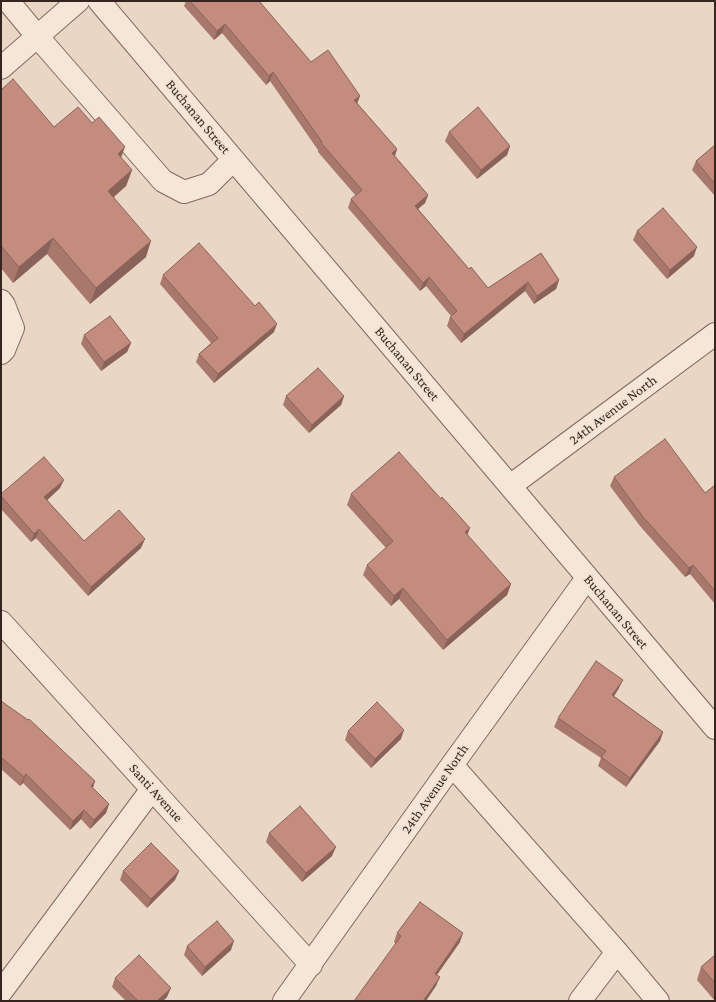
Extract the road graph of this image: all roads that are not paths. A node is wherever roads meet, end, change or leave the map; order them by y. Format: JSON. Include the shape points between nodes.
{"nodes":[{"id":1,"x":8,"y":1,"type":"edge"},
{"id":2,"x":78,"y":1,"type":"edge"},
{"id":3,"x":99,"y":1,"type":"edge"},
{"id":4,"x":37,"y":36,"type":"junction"},
{"id":5,"x":1,"y":68,"type":"edge"},
{"id":6,"x":233,"y":160,"type":"junction"},
{"id":7,"x":1,"y":301,"type":"edge"},
{"id":8,"x":715,"y":334,"type":"edge"},
{"id":9,"x":1,"y":353,"type":"edge"},
{"id":10,"x":510,"y":486,"type":"junction"},
{"id":11,"x":587,"y":578,"type":"junction"},
{"id":12,"x":1,"y":622,"type":"edge"},
{"id":13,"x":715,"y":728,"type":"edge"},
{"id":14,"x":452,"y":765,"type":"junction"},
{"id":15,"x":152,"y":790,"type":"junction"},
{"id":16,"x":617,"y":952,"type":"junction"},
{"id":17,"x":311,"y":965,"type":"junction"},
{"id":18,"x":1,"y":992,"type":"edge"},
{"id":19,"x":284,"y":1001,"type":"edge"},
{"id":20,"x":580,"y":1001,"type":"edge"},
{"id":21,"x":658,"y":1001,"type":"edge"}],
"edges":[{"from":1,"to":4,"type":"street"},
{"from":2,"to":4,"type":"street"},
{"from":3,"to":6,"type":"street","name":"Buchanan Street"},
{"from":4,"to":5,"type":"street"},
{"from":4,"to":6,"type":"street","via":[[163,181],[184,192],[209,184]]},
{"from":6,"to":10,"type":"street","name":"Buchanan Street"},
{"from":7,"to":9,"type":"street","via":[[14,328]]},
{"from":8,"to":10,"type":"street","name":"24th Avenue North"},
{"from":10,"to":11,"type":"street","name":"Buchanan Street"},
{"from":11,"to":13,"type":"street","name":"Buchanan Street"},
{"from":11,"to":14,"type":"street","name":"24th Avenue North"},
{"from":12,"to":15,"type":"street","name":"Santi Avenue"},
{"from":14,"to":16,"type":"street"},
{"from":14,"to":17,"type":"street","name":"24th Avenue North"},
{"from":15,"to":17,"type":"street","name":"Santi Avenue"},
{"from":15,"to":18,"type":"street"},
{"from":16,"to":20,"type":"street"},
{"from":16,"to":21,"type":"street"},
{"from":17,"to":19,"type":"street","name":"24th Avenue North"}]}
